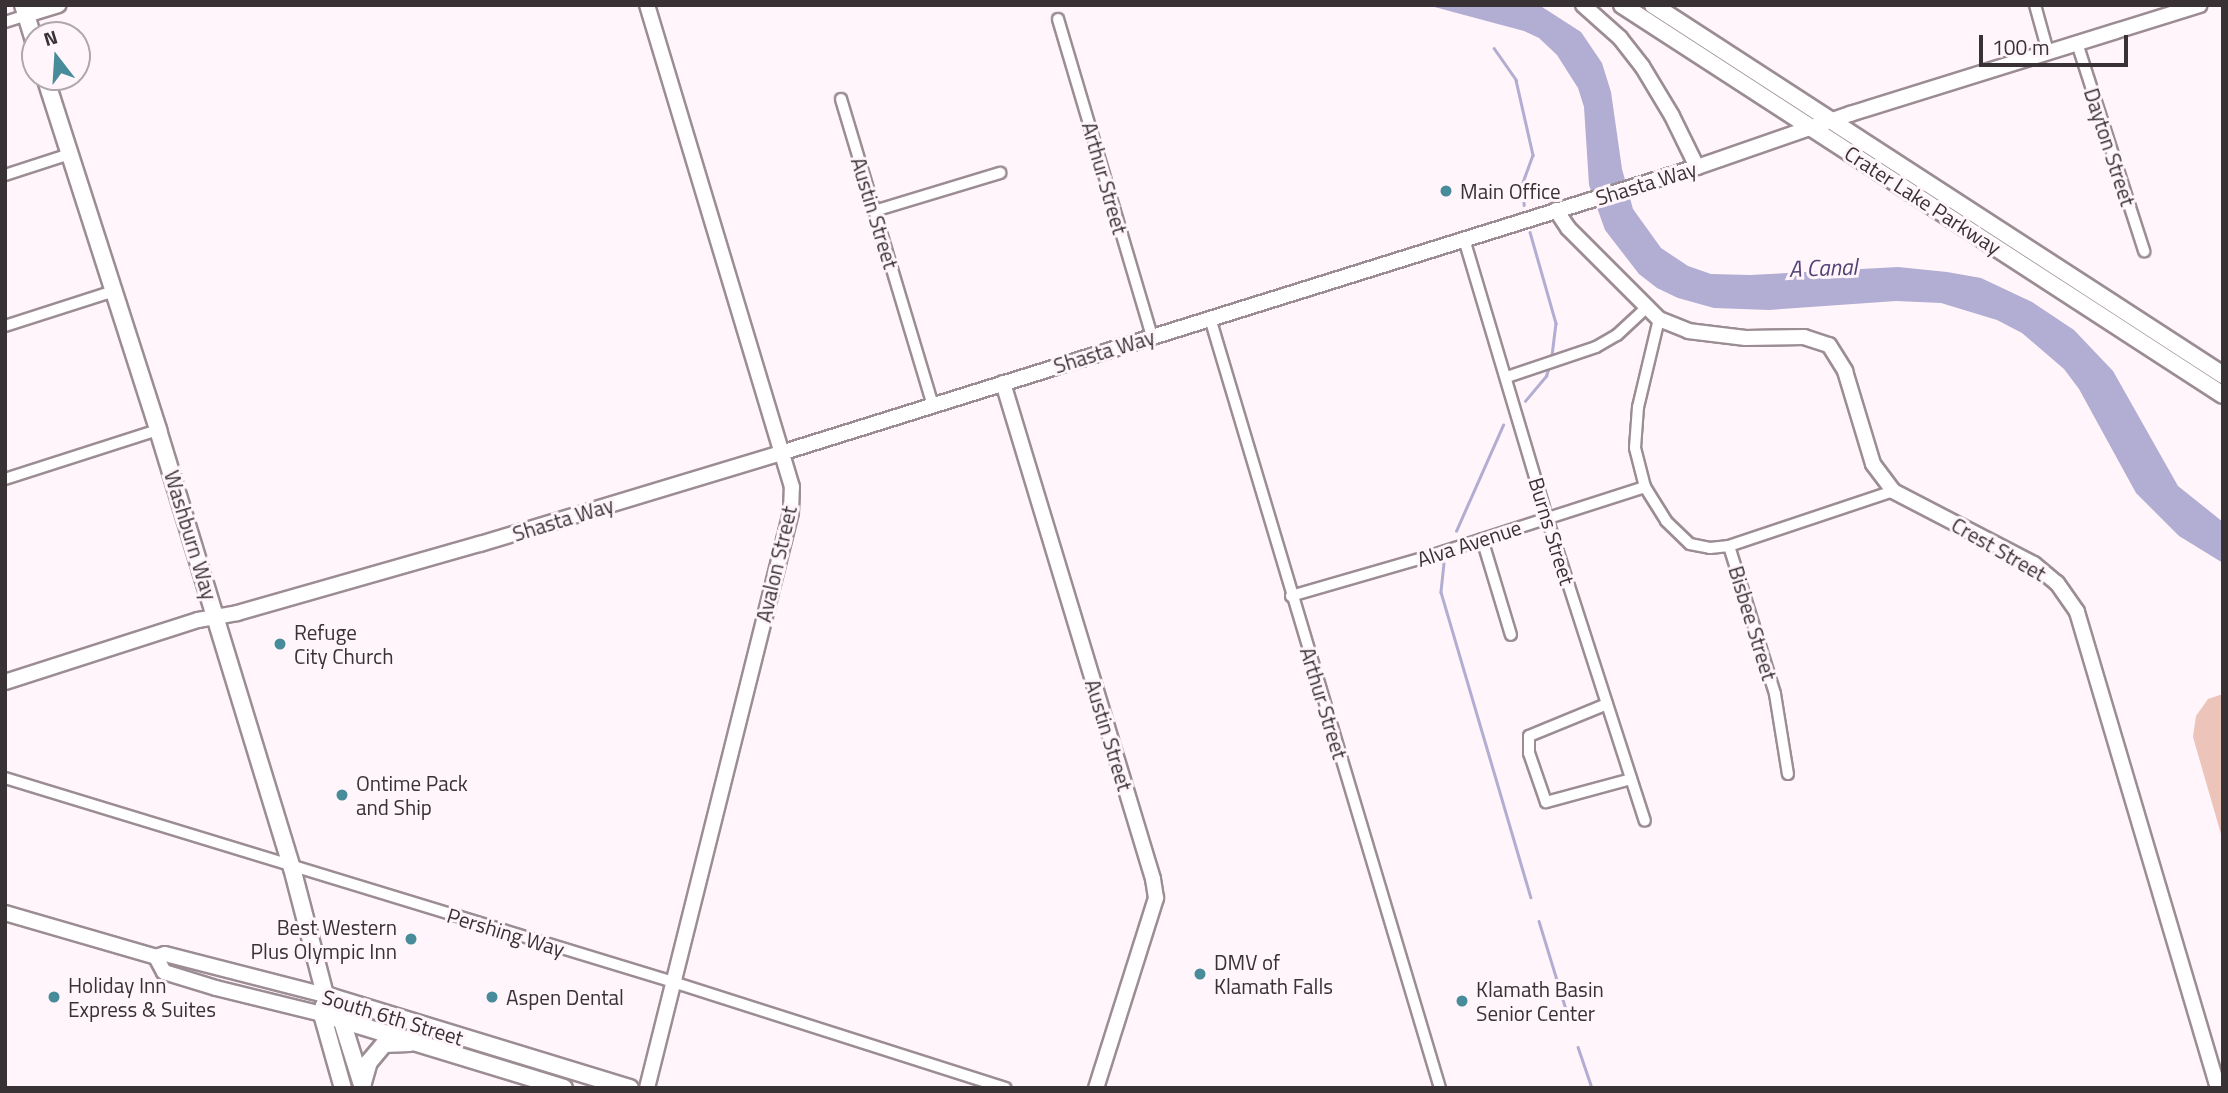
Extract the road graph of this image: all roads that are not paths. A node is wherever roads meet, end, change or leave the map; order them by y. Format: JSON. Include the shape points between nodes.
{"nodes":[{"id":1,"x":59,"y":5,"type":"edge"},
{"id":2,"x":647,"y":5,"type":"edge"},
{"id":3,"x":1583,"y":5,"type":"edge"},
{"id":4,"x":1622,"y":5,"type":"edge"},
{"id":5,"x":1653,"y":5,"type":"edge"},
{"id":6,"x":2035,"y":5,"type":"edge"},
{"id":7,"x":2199,"y":5,"type":"edge"},
{"id":8,"x":24,"y":10,"type":"edge"},
{"id":9,"x":1058,"y":19,"type":"dead end"},
{"id":10,"x":5,"y":22,"type":"edge"},
{"id":11,"x":2077,"y":43,"type":"junction"},
{"id":12,"x":2048,"y":52,"type":"junction"},
{"id":13,"x":50,"y":91,"type":"edge"},
{"id":14,"x":841,"y":99,"type":"dead end"},
{"id":15,"x":1831,"y":121,"type":"junction"},
{"id":16,"x":1813,"y":128,"type":"junction"},
{"id":17,"x":69,"y":153,"type":"junction"},
{"id":18,"x":1697,"y":167,"type":"junction"},
{"id":19,"x":1000,"y":173,"type":"dead end"},
{"id":20,"x":5,"y":175,"type":"edge"},
{"id":21,"x":1556,"y":210,"type":"junction"},
{"id":22,"x":874,"y":212,"type":"junction"},
{"id":23,"x":1464,"y":239,"type":"junction"},
{"id":24,"x":2144,"y":251,"type":"dead end"},
{"id":25,"x":114,"y":291,"type":"junction"},
{"id":26,"x":1647,"y":307,"type":"junction"},
{"id":27,"x":1210,"y":318,"type":"junction"},
{"id":28,"x":1659,"y":319,"type":"junction"},
{"id":29,"x":5,"y":326,"type":"edge"},
{"id":30,"x":1152,"y":336,"type":"junction"},
{"id":31,"x":2223,"y":376,"type":"edge"},
{"id":32,"x":1507,"y":377,"type":"junction"},
{"id":33,"x":1003,"y":383,"type":"junction"},
{"id":34,"x":2223,"y":395,"type":"edge"},
{"id":35,"x":933,"y":405,"type":"junction"},
{"id":36,"x":158,"y":430,"type":"junction"},
{"id":37,"x":784,"y":452,"type":"junction"},
{"id":38,"x":5,"y":480,"type":"edge"},
{"id":39,"x":1645,"y":487,"type":"junction"},
{"id":40,"x":1893,"y":491,"type":"junction"},
{"id":41,"x":1547,"y":518,"type":"junction"},
{"id":42,"x":1482,"y":539,"type":"junction"},
{"id":43,"x":1729,"y":546,"type":"junction"},
{"id":44,"x":1291,"y":596,"type":"junction"},
{"id":45,"x":216,"y":617,"type":"junction"},
{"id":46,"x":1511,"y":635,"type":"dead end"},
{"id":47,"x":5,"y":682,"type":"edge"},
{"id":48,"x":1607,"y":704,"type":"junction"},
{"id":49,"x":1788,"y":775,"type":"dead end"},
{"id":50,"x":5,"y":778,"type":"edge"},
{"id":51,"x":1631,"y":779,"type":"junction"},
{"id":52,"x":1645,"y":821,"type":"dead end"},
{"id":53,"x":292,"y":867,"type":"junction"},
{"id":54,"x":5,"y":913,"type":"edge"},
{"id":55,"x":156,"y":957,"type":"junction"},
{"id":56,"x":673,"y":982,"type":"junction"},
{"id":57,"x":325,"y":995,"type":"junction"},
{"id":58,"x":323,"y":1014,"type":"junction"},
{"id":59,"x":341,"y":1018,"type":"junction"},
{"id":60,"x":421,"y":1042,"type":"junction"},
{"id":61,"x":2218,"y":1069,"type":"edge"},
{"id":62,"x":362,"y":1087,"type":"edge"},
{"id":63,"x":343,"y":1088,"type":"edge"},
{"id":64,"x":564,"y":1088,"type":"edge"},
{"id":65,"x":630,"y":1088,"type":"edge"},
{"id":66,"x":647,"y":1088,"type":"edge"},
{"id":67,"x":1006,"y":1088,"type":"edge"},
{"id":68,"x":1096,"y":1088,"type":"edge"},
{"id":69,"x":1440,"y":1088,"type":"edge"},
{"id":70,"x":2218,"y":1088,"type":"edge"}],
"edges":[{"from":1,"to":8,"type":"street"},
{"from":2,"to":37,"type":"street","name":"Avalon Street"},
{"from":3,"to":18,"type":"street","via":[[1620,38],[1642,66]]},
{"from":4,"to":16,"type":"main road","name":"Crater Lake Parkway"},
{"from":5,"to":15,"type":"main road","name":"Crater Lake Parkway"},
{"from":6,"to":12,"type":"street"},
{"from":7,"to":11,"type":"street","name":"Shasta Way"},
{"from":8,"to":10,"type":"street"},
{"from":9,"to":30,"type":"street","name":"Arthur Street"},
{"from":11,"to":12,"type":"street","name":"Shasta Way"},
{"from":11,"to":24,"type":"street","name":"Dayton Street"},
{"from":12,"to":15,"type":"street","name":"Shasta Way"},
{"from":13,"to":17,"type":"main road","name":"Washburn Way"},
{"from":14,"to":22,"type":"street","name":"Austin Street"},
{"from":15,"to":16,"type":"street","name":"Shasta Way"},
{"from":15,"to":31,"type":"main road","name":"Crater Lake Parkway"},
{"from":16,"to":18,"type":"street","name":"Shasta Way"},
{"from":16,"to":34,"type":"main road","name":"Crater Lake Parkway"},
{"from":17,"to":20,"type":"street"},
{"from":17,"to":25,"type":"main road","name":"Washburn Way"},
{"from":18,"to":21,"type":"street","name":"Shasta Way"},
{"from":19,"to":22,"type":"street"},
{"from":21,"to":23,"type":"street","name":"Shasta Way"},
{"from":21,"to":26,"type":"street","name":"Crest Street","via":[[1568,228]]},
{"from":22,"to":35,"type":"street","name":"Austin Street"},
{"from":23,"to":27,"type":"street","name":"Shasta Way"},
{"from":23,"to":32,"type":"street","name":"Burns Street"},
{"from":25,"to":29,"type":"street"},
{"from":25,"to":36,"type":"main road","name":"Washburn Way"},
{"from":26,"to":28,"type":"street","name":"Crest Street"},
{"from":26,"to":32,"type":"street","via":[[1617,335],[1596,347]]},
{"from":27,"to":30,"type":"street","name":"Shasta Way"},
{"from":27,"to":44,"type":"street","name":"Arthur Street"},
{"from":28,"to":39,"type":"street","name":"Bisbee Street","via":[[1638,407],[1635,448]]},
{"from":28,"to":40,"type":"street","name":"Crest Street","via":[[1688,331],[1746,338],[1804,337],[1829,345],[1845,371],[1873,464]]},
{"from":30,"to":33,"type":"street","name":"Shasta Way"},
{"from":32,"to":41,"type":"street","name":"Burns Street"},
{"from":33,"to":35,"type":"street","name":"Shasta Way"},
{"from":33,"to":68,"type":"street","name":"Austin Street","via":[[1156,898]]},
{"from":35,"to":37,"type":"street","name":"Shasta Way"},
{"from":36,"to":38,"type":"street"},
{"from":36,"to":45,"type":"main road","name":"Washburn Way"},
{"from":37,"to":45,"type":"street","name":"Shasta Way","via":[[480,544]]},
{"from":37,"to":56,"type":"street","name":"Avalon Street","via":[[792,486],[791,512]]},
{"from":39,"to":41,"type":"street","name":"Alva Avenue"},
{"from":39,"to":43,"type":"street","name":"Bisbee Street","via":[[1666,521],[1690,544]]},
{"from":40,"to":43,"type":"street"},
{"from":40,"to":61,"type":"street","name":"Crest Street","via":[[2034,564],[2057,583],[2077,612]]},
{"from":41,"to":42,"type":"street","name":"Alva Avenue"},
{"from":41,"to":48,"type":"street","name":"Burns Street"},
{"from":42,"to":44,"type":"street","name":"Alva Avenue"},
{"from":42,"to":46,"type":"street"},
{"from":43,"to":49,"type":"street","name":"Bisbee Street","via":[[1775,694]]},
{"from":44,"to":69,"type":"street","name":"Arthur Street"},
{"from":45,"to":47,"type":"street","name":"Shasta Way"},
{"from":45,"to":53,"type":"main road","name":"Washburn Way"},
{"from":48,"to":51,"type":"street","name":"Burns Street"},
{"from":48,"to":51,"type":"street","via":[[1529,736],[1529,753],[1546,802]]},
{"from":50,"to":53,"type":"street","name":"Pershing Way"},
{"from":51,"to":52,"type":"street","name":"Burns Street"},
{"from":53,"to":56,"type":"street","name":"Pershing Way"},
{"from":53,"to":57,"type":"main road","name":"Washburn Way"},
{"from":54,"to":55,"type":"street","name":"South 6th Street"},
{"from":55,"to":57,"type":"street","name":"South 6th Street","via":[[165,954]]},
{"from":55,"to":58,"type":"street","name":"South 6th Street","via":[[164,972]]},
{"from":56,"to":66,"type":"street","name":"Avalon Street"},
{"from":56,"to":67,"type":"street","name":"Pershing Way"},
{"from":57,"to":58,"type":"main road","name":"Washburn Way"},
{"from":57,"to":59,"type":"main road","name":"Washburn Way"},
{"from":57,"to":65,"type":"main road","name":"South 6th Street"},
{"from":58,"to":59,"type":"main road","name":"South 6th Street"},
{"from":58,"to":63,"type":"main road","name":"Washburn Way"},
{"from":59,"to":60,"type":"main road","name":"South 6th Street"},
{"from":59,"to":62,"type":"main road","name":"Washburn Way"},
{"from":60,"to":62,"type":"main road","via":[[384,1044],[369,1062]]},
{"from":60,"to":64,"type":"main road","name":"South 6th Street"},
{"from":61,"to":70,"type":"street","name":"Crest Street"}]}
